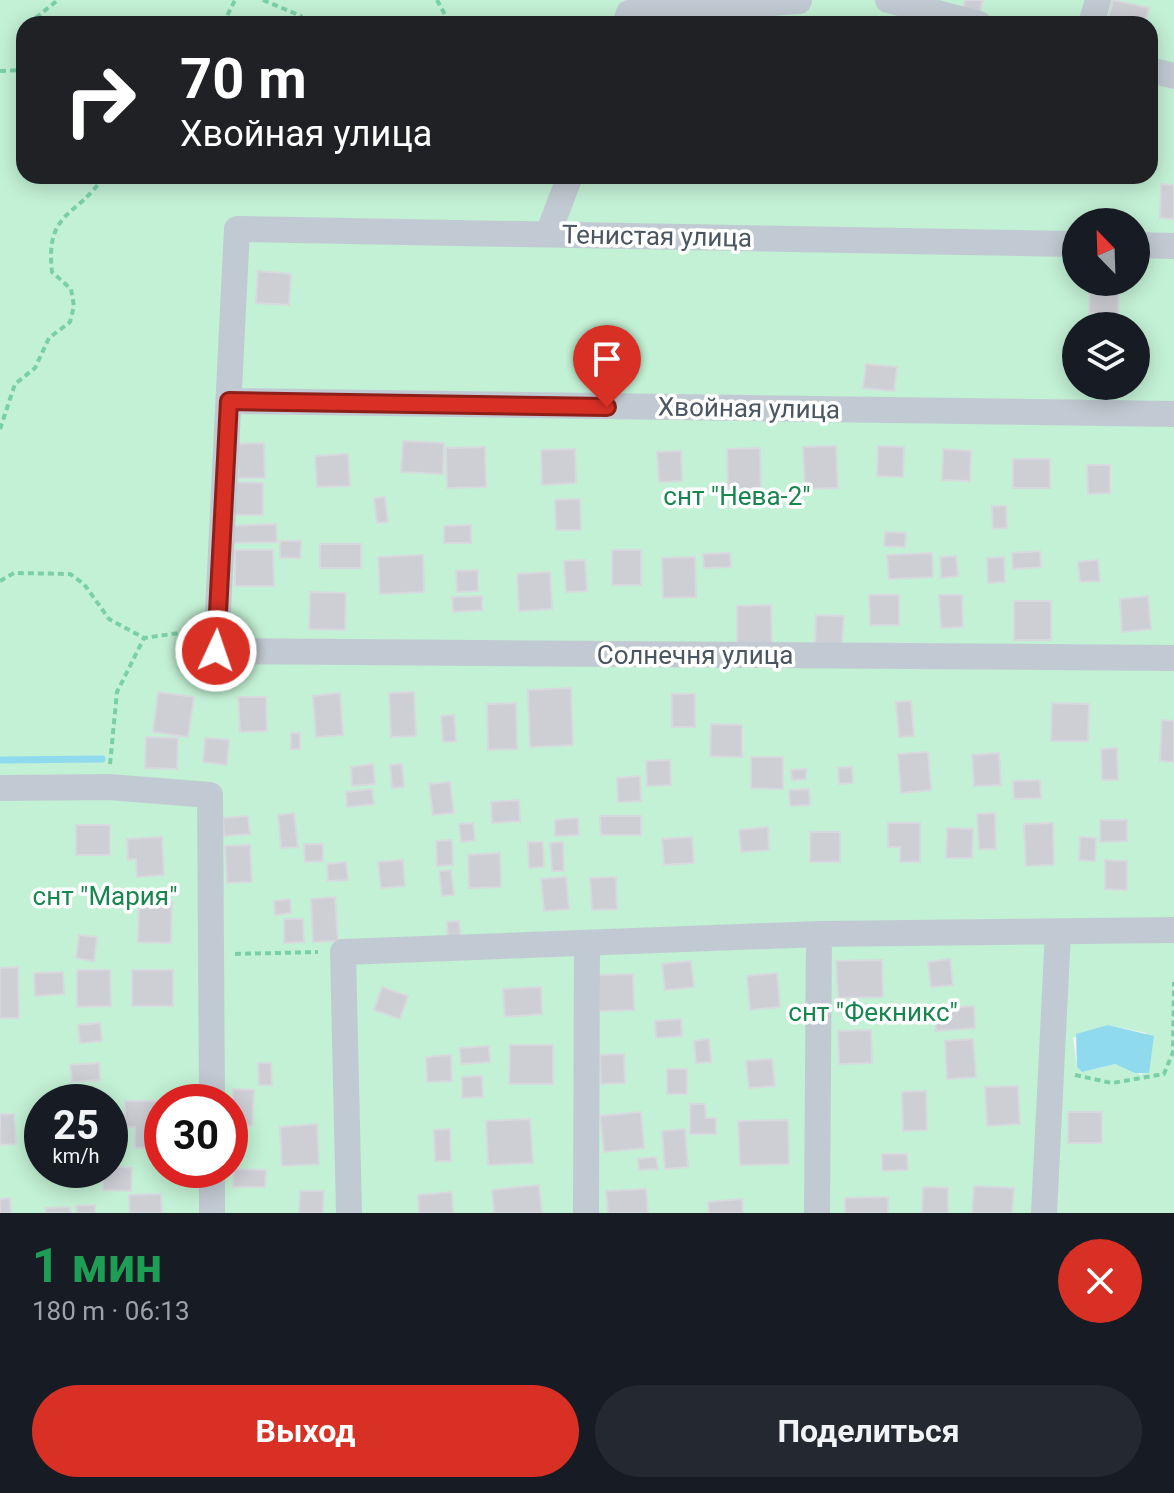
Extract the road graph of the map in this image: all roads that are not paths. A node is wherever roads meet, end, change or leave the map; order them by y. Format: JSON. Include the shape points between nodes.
{"nodes":[{"id":1,"x":888,"y":0,"type":"edge"},
{"id":2,"x":799,"y":1,"type":"edge"},
{"id":3,"x":628,"y":16,"type":"edge"},
{"id":4,"x":949,"y":16,"type":"edge"},
{"id":5,"x":567,"y":184,"type":"edge"},
{"id":6,"x":548,"y":234,"type":"junction"},
{"id":7,"x":1062,"y":244,"type":"edge"},
{"id":8,"x":1150,"y":245,"type":"edge"},
{"id":9,"x":1174,"y":246,"type":"edge"},
{"id":10,"x":229,"y":401,"type":"junction"},
{"id":11,"x":1174,"y":414,"type":"edge"},
{"id":12,"x":1174,"y":658,"type":"edge"},
{"id":13,"x":0,"y":788,"type":"edge"},
{"id":14,"x":1174,"y":930,"type":"edge"},
{"id":15,"x":1058,"y":932,"type":"junction"},
{"id":16,"x":819,"y":934,"type":"junction"},
{"id":17,"x":587,"y":943,"type":"junction"},
{"id":18,"x":212,"y":1084,"type":"edge"},
{"id":19,"x":212,"y":1188,"type":"edge"},
{"id":20,"x":212,"y":1213,"type":"edge"},
{"id":21,"x":349,"y":1213,"type":"edge"},
{"id":22,"x":586,"y":1213,"type":"edge"},
{"id":23,"x":817,"y":1213,"type":"edge"},
{"id":24,"x":1044,"y":1213,"type":"edge"}],
"edges":[{"from":1,"to":4,"type":"street"},
{"from":2,"to":3,"type":"street"},
{"from":5,"to":6,"type":"street"},
{"from":6,"to":7,"type":"street","name":"Тенистая улица"},
{"from":6,"to":10,"type":"street","name":"Тенистая улица","via":[[237,229]]},
{"from":8,"to":9,"type":"street"},
{"from":10,"to":11,"type":"street","name":"Хвойная улица"},
{"from":10,"to":12,"type":"street","name":"Солнечня улица","via":[[216,640]]},
{"from":13,"to":18,"type":"street","via":[[109,787],[210,795]]},
{"from":14,"to":15,"type":"street"},
{"from":15,"to":16,"type":"street"},
{"from":15,"to":24,"type":"street"},
{"from":16,"to":17,"type":"street"},
{"from":16,"to":23,"type":"street"},
{"from":17,"to":21,"type":"street","via":[[343,952]]},
{"from":17,"to":22,"type":"street"},
{"from":19,"to":20,"type":"street"}]}
